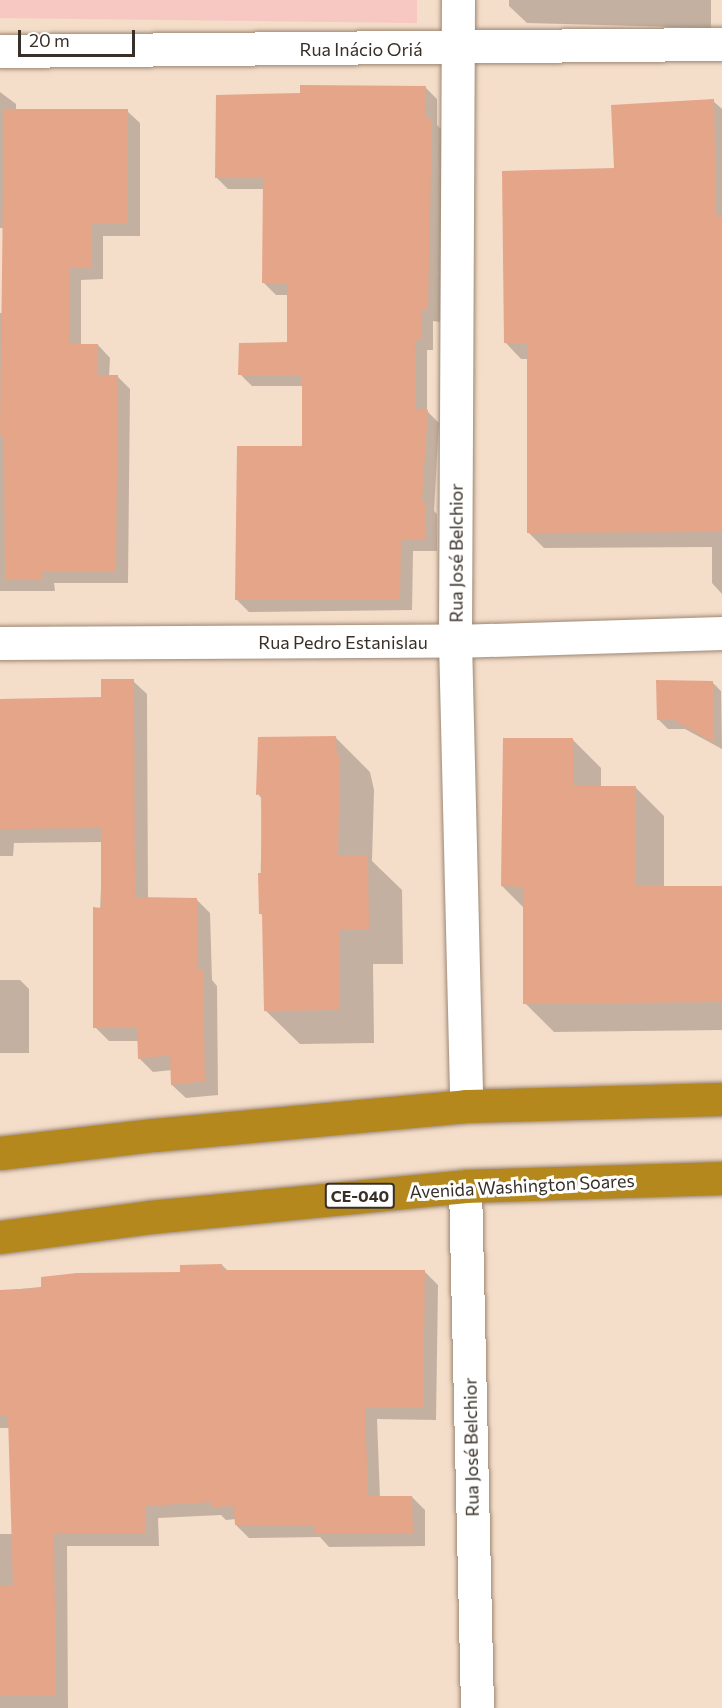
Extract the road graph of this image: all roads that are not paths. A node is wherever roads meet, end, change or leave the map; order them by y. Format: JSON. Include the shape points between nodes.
{"nodes":[{"id":1,"x":458,"y":0,"type":"edge"},
{"id":2,"x":722,"y":44,"type":"edge"},
{"id":3,"x":458,"y":49,"type":"junction"},
{"id":4,"x":0,"y":51,"type":"edge"},
{"id":5,"x":722,"y":633,"type":"edge"},
{"id":6,"x":455,"y":642,"type":"junction"},
{"id":7,"x":0,"y":643,"type":"edge"},
{"id":8,"x":722,"y":1099,"type":"edge"},
{"id":9,"x":466,"y":1106,"type":"junction"},
{"id":10,"x":0,"y":1154,"type":"edge"},
{"id":11,"x":722,"y":1178,"type":"edge"},
{"id":12,"x":465,"y":1186,"type":"junction"},
{"id":13,"x":0,"y":1237,"type":"edge"},
{"id":14,"x":477,"y":1708,"type":"edge"}],
"edges":[{"from":1,"to":3,"type":"street","name":"Rua José Belchior"},
{"from":2,"to":3,"type":"street","name":"Rua Inácio Oriá"},
{"from":3,"to":4,"type":"street","name":"Rua Inácio Oriá"},
{"from":3,"to":6,"type":"street","name":"Rua José Belchior"},
{"from":5,"to":6,"type":"street","name":"Rua Pedro Estanislau"},
{"from":6,"to":7,"type":"street","name":"Rua Pedro Estanislau"},
{"from":6,"to":9,"type":"street","name":"Rua José Belchior"},
{"from":8,"to":9,"type":"highway"},
{"from":9,"to":10,"type":"highway","via":[[154,1135]]},
{"from":11,"to":12,"type":"highway","name":"Avenida Washington Soares","number":"CE-040"},
{"from":12,"to":13,"type":"highway","name":"Avenida Washington Soares","number":"CE-040","via":[[150,1216]]},
{"from":12,"to":14,"type":"street","name":"Rua José Belchior"}]}
